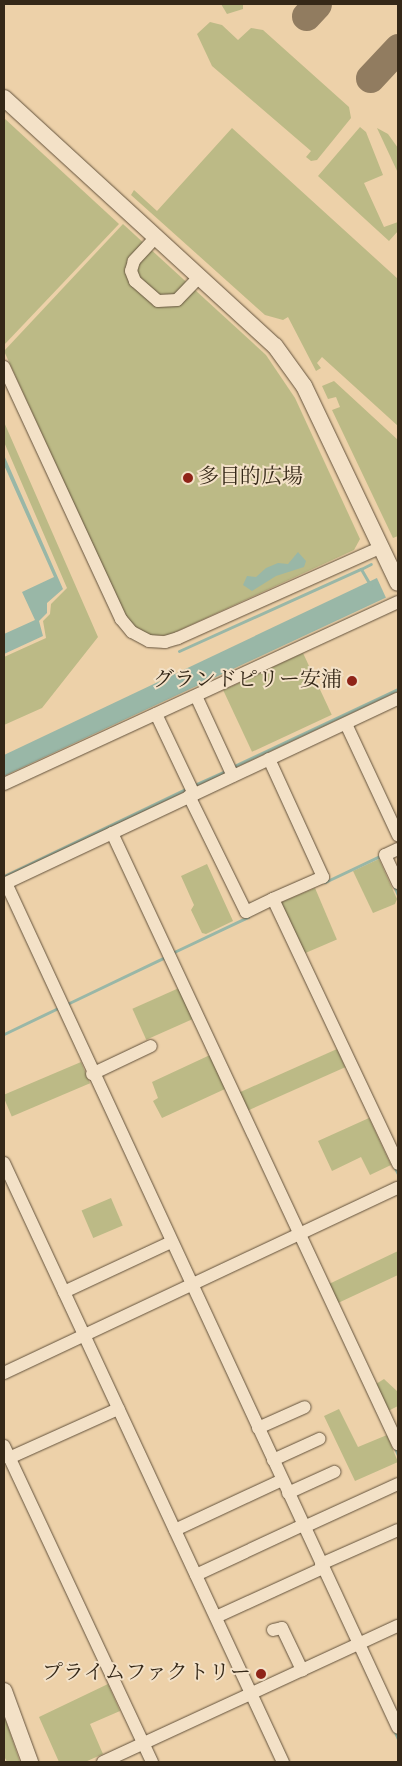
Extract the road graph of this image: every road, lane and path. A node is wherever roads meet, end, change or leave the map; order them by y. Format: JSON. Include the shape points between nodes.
{"nodes":[{"id":1,"x":4,"y":98,"type":"edge"},
{"id":2,"x":156,"y":237,"type":"junction"},
{"id":3,"x":200,"y":276,"type":"junction"},
{"id":4,"x":4,"y":367,"type":"edge"},
{"id":5,"x":381,"y":547,"type":"junction"},
{"id":6,"x":398,"y":583,"type":"edge"},
{"id":7,"x":398,"y":602,"type":"edge"},
{"id":8,"x":196,"y":696,"type":"junction"},
{"id":9,"x":398,"y":699,"type":"edge"},
{"id":10,"x":156,"y":714,"type":"junction"},
{"id":11,"x":346,"y":724,"type":"junction"},
{"id":12,"x":269,"y":760,"type":"junction"},
{"id":13,"x":230,"y":771,"type":"junction"},
{"id":14,"x":4,"y":784,"type":"edge"},
{"id":15,"x":191,"y":791,"type":"junction"},
{"id":16,"x":112,"y":833,"type":"junction"},
{"id":17,"x":398,"y":836,"type":"edge"},
{"id":18,"x":398,"y":849,"type":"edge"},
{"id":19,"x":398,"y":883,"type":"edge"},
{"id":20,"x":5,"y":884,"type":"edge"},
{"id":21,"x":273,"y":899,"type":"junction"},
{"id":22,"x":151,"y":1046,"type":"dead end"},
{"id":23,"x":92,"y":1074,"type":"junction"},
{"id":24,"x":4,"y":1164,"type":"edge"},
{"id":25,"x":398,"y":1164,"type":"edge"},
{"id":26,"x":398,"y":1188,"type":"edge"},
{"id":27,"x":300,"y":1234,"type":"junction"},
{"id":28,"x":169,"y":1244,"type":"junction"},
{"id":29,"x":191,"y":1286,"type":"junction"},
{"id":30,"x":64,"y":1292,"type":"junction"},
{"id":31,"x":85,"y":1336,"type":"junction"},
{"id":32,"x":4,"y":1373,"type":"edge"},
{"id":33,"x":305,"y":1407,"type":"dead end"},
{"id":34,"x":116,"y":1410,"type":"junction"},
{"id":35,"x":258,"y":1428,"type":"junction"},
{"id":36,"x":320,"y":1439,"type":"dead end"},
{"id":37,"x":398,"y":1444,"type":"edge"},
{"id":38,"x":6,"y":1452,"type":"edge"},
{"id":39,"x":273,"y":1460,"type":"junction"},
{"id":40,"x":334,"y":1472,"type":"dead end"},
{"id":41,"x":280,"y":1482,"type":"junction"},
{"id":42,"x":398,"y":1484,"type":"edge"},
{"id":43,"x":288,"y":1492,"type":"junction"},
{"id":44,"x":302,"y":1527,"type":"junction"},
{"id":45,"x":175,"y":1530,"type":"junction"},
{"id":46,"x":398,"y":1530,"type":"edge"},
{"id":47,"x":321,"y":1568,"type":"junction"},
{"id":48,"x":196,"y":1575,"type":"junction"},
{"id":49,"x":216,"y":1617,"type":"junction"},
{"id":50,"x":398,"y":1626,"type":"edge"},
{"id":51,"x":272,"y":1630,"type":"dead end"},
{"id":52,"x":359,"y":1644,"type":"junction"},
{"id":53,"x":302,"y":1670,"type":"junction"},
{"id":54,"x":4,"y":1691,"type":"edge"},
{"id":55,"x":251,"y":1694,"type":"junction"},
{"id":56,"x":398,"y":1728,"type":"edge"},
{"id":57,"x":144,"y":1744,"type":"junction"},
{"id":58,"x":30,"y":1762,"type":"edge"},
{"id":59,"x":103,"y":1762,"type":"edge"},
{"id":60,"x":152,"y":1762,"type":"edge"},
{"id":61,"x":283,"y":1762,"type":"edge"}],
"edges":[{"from":1,"to":2,"type":"street"},
{"from":2,"to":3,"type":"street"},
{"from":2,"to":3,"type":"street","via":[[137,257],[131,271],[135,280],[152,296],[163,302],[173,301]]},
{"from":3,"to":5,"type":"street","via":[[260,331],[289,363],[304,386]]},
{"from":4,"to":5,"type":"street","via":[[121,618],[132,632],[149,640],[166,642],[178,638]]},
{"from":5,"to":6,"type":"street"},
{"from":7,"to":8,"type":"street"},
{"from":8,"to":10,"type":"street"},
{"from":8,"to":13,"type":"street"},
{"from":9,"to":11,"type":"street"},
{"from":10,"to":14,"type":"street"},
{"from":10,"to":15,"type":"street"},
{"from":11,"to":12,"type":"street"},
{"from":11,"to":17,"type":"street"},
{"from":12,"to":13,"type":"street"},
{"from":12,"to":21,"type":"street","via":[[323,877]]},
{"from":13,"to":15,"type":"street"},
{"from":15,"to":16,"type":"street"},
{"from":15,"to":21,"type":"street","via":[[246,912]]},
{"from":16,"to":20,"type":"street"},
{"from":16,"to":27,"type":"street"},
{"from":18,"to":19,"type":"street","via":[[385,855]]},
{"from":20,"to":23,"type":"street"},
{"from":21,"to":25,"type":"street"},
{"from":22,"to":23,"type":"street"},
{"from":23,"to":28,"type":"street"},
{"from":24,"to":30,"type":"street"},
{"from":26,"to":27,"type":"street"},
{"from":27,"to":29,"type":"street"},
{"from":27,"to":37,"type":"street"},
{"from":28,"to":29,"type":"street"},
{"from":28,"to":30,"type":"street"},
{"from":29,"to":31,"type":"street"},
{"from":29,"to":35,"type":"street"},
{"from":30,"to":31,"type":"street"},
{"from":31,"to":32,"type":"street"},
{"from":31,"to":34,"type":"street"},
{"from":33,"to":35,"type":"street"},
{"from":34,"to":38,"type":"street"},
{"from":34,"to":45,"type":"street"},
{"from":35,"to":39,"type":"street"},
{"from":36,"to":39,"type":"street"},
{"from":38,"to":57,"type":"street"},
{"from":39,"to":41,"type":"street"},
{"from":40,"to":43,"type":"street"},
{"from":41,"to":43,"type":"street"},
{"from":41,"to":45,"type":"street"},
{"from":42,"to":44,"type":"street"},
{"from":43,"to":44,"type":"street"},
{"from":44,"to":47,"type":"street"},
{"from":44,"to":48,"type":"street"},
{"from":45,"to":48,"type":"street"},
{"from":46,"to":47,"type":"street"},
{"from":47,"to":49,"type":"street"},
{"from":47,"to":52,"type":"street"},
{"from":48,"to":49,"type":"street"},
{"from":49,"to":55,"type":"street"},
{"from":50,"to":52,"type":"street"},
{"from":51,"to":53,"type":"street","via":[[282,1628]]},
{"from":52,"to":53,"type":"street"},
{"from":52,"to":56,"type":"street"},
{"from":53,"to":55,"type":"street"},
{"from":54,"to":58,"type":"street"},
{"from":55,"to":57,"type":"street"},
{"from":55,"to":61,"type":"street"},
{"from":57,"to":59,"type":"street"},
{"from":57,"to":60,"type":"street"}]}
